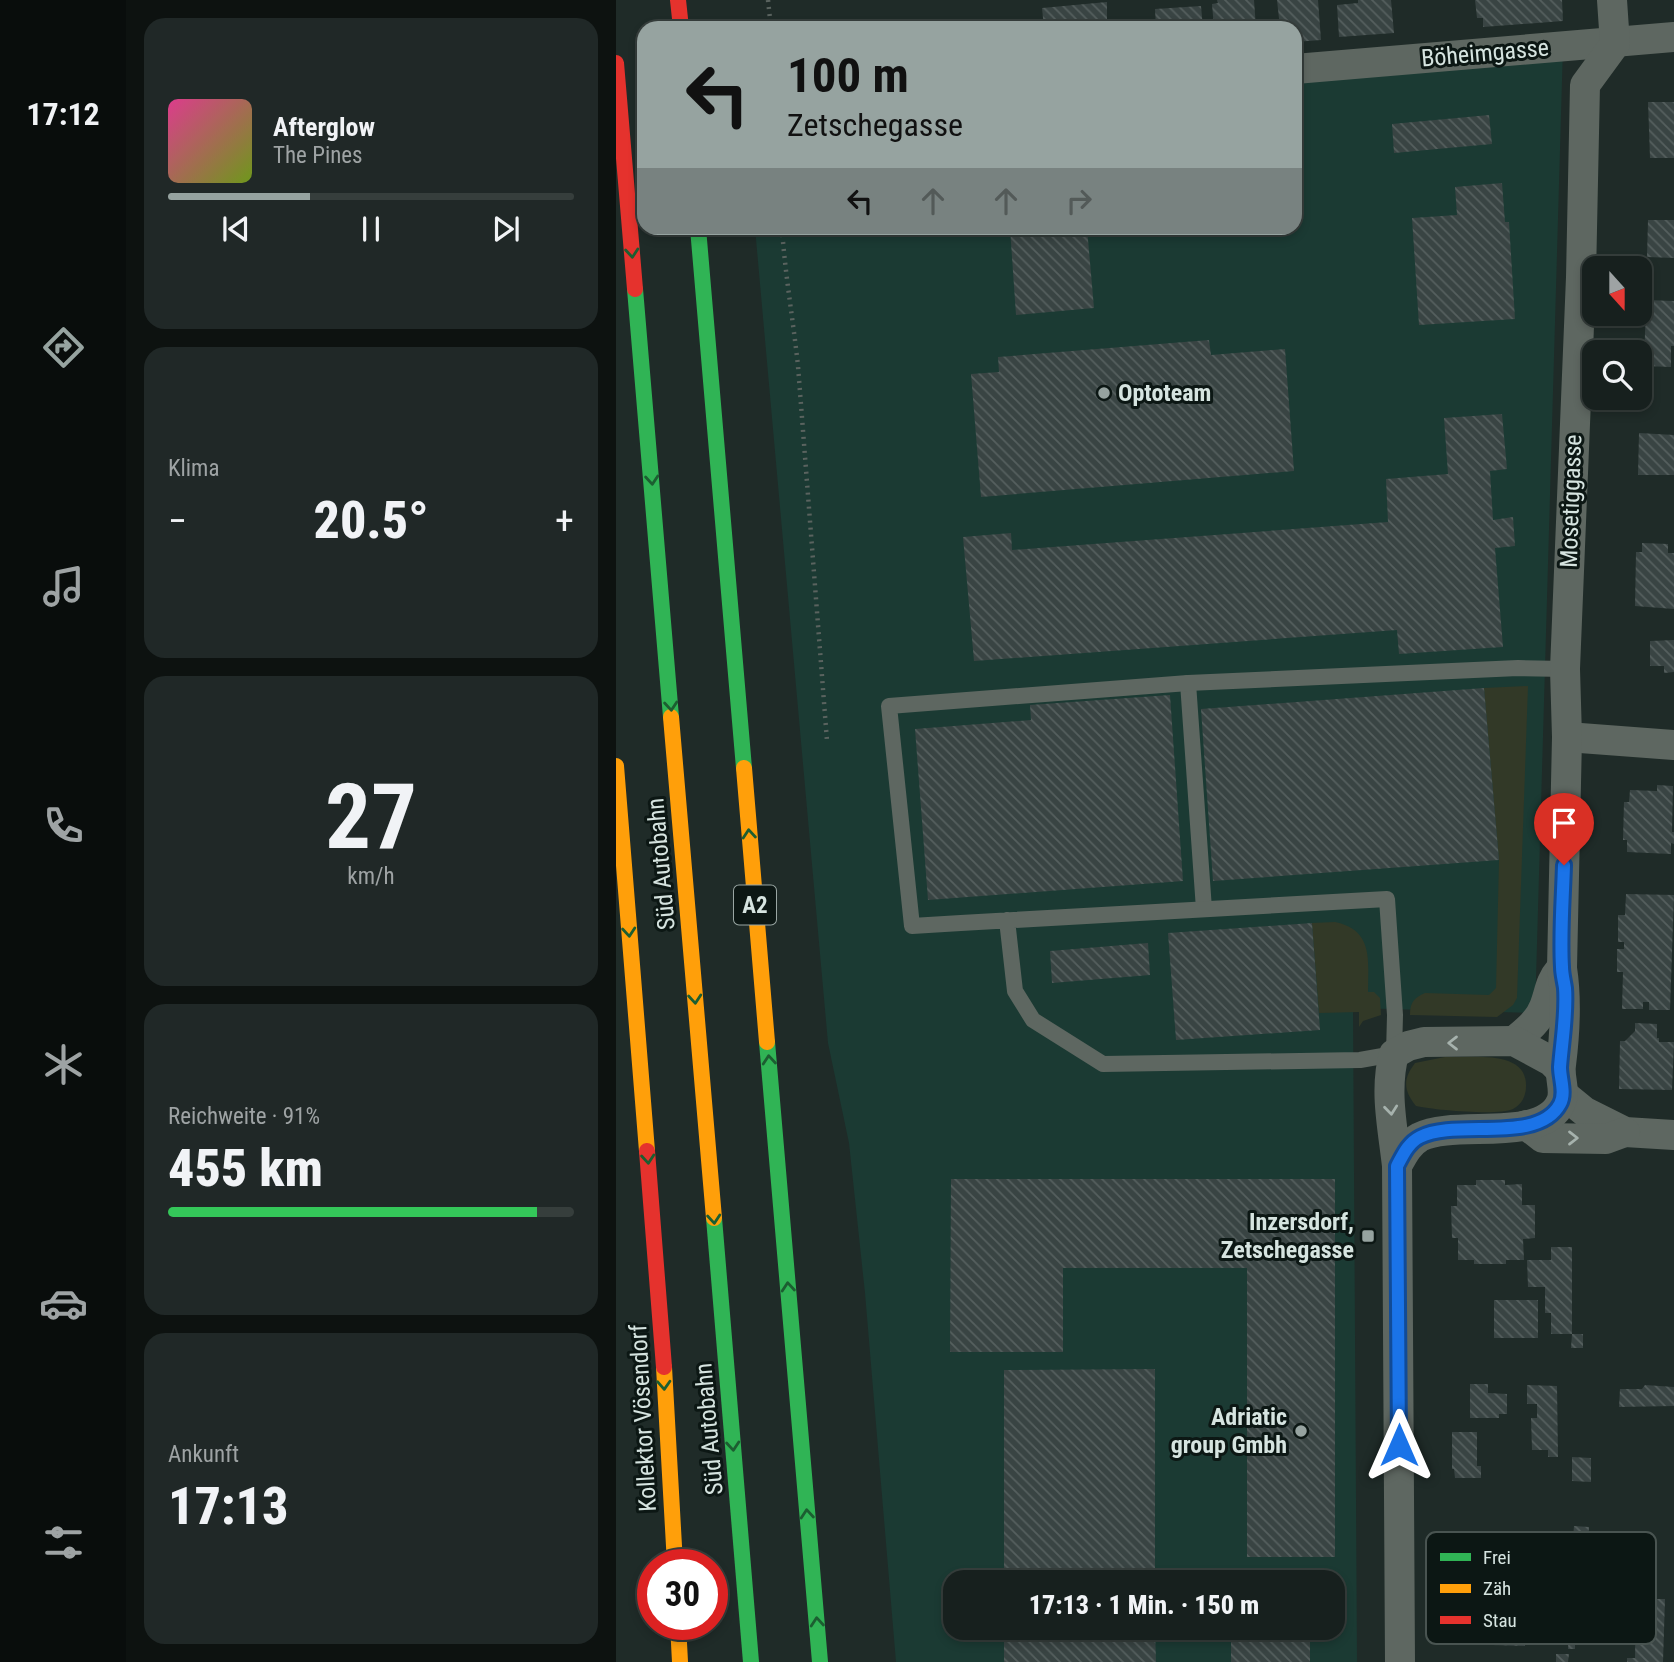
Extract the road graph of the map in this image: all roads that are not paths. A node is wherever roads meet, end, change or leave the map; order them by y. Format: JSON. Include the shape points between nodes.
{"nodes":[{"id":1,"x":678,"y":0,"type":"edge"},
{"id":2,"x":1612,"y":0,"type":"edge"},
{"id":3,"x":680,"y":21,"type":"edge"},
{"id":4,"x":1674,"y":37,"type":"edge"},
{"id":5,"x":1615,"y":44,"type":"junction"},
{"id":6,"x":616,"y":63,"type":"edge"},
{"id":7,"x":1302,"y":67,"type":"edge"},
{"id":8,"x":699,"y":235,"type":"edge"},
{"id":9,"x":1565,"y":669,"type":"junction"},
{"id":10,"x":1188,"y":683,"type":"junction"},
{"id":11,"x":1567,"y":737,"type":"junction"},
{"id":12,"x":1674,"y":745,"type":"edge"},
{"id":13,"x":616,"y":766,"type":"edge"},
{"id":14,"x":1204,"y":909,"type":"junction"},
{"id":15,"x":1007,"y":920,"type":"junction"},
{"id":16,"x":1562,"y":968,"type":"junction"},
{"id":17,"x":1514,"y":1041,"type":"junction"},
{"id":18,"x":1394,"y":1054,"type":"junction"},
{"id":19,"x":1561,"y":1082,"type":"junction"},
{"id":20,"x":1526,"y":1125,"type":"junction"},
{"id":21,"x":1625,"y":1132,"type":"junction"},
{"id":22,"x":1674,"y":1135,"type":"edge"},
{"id":23,"x":1397,"y":1166,"type":"junction"},
{"id":24,"x":674,"y":1549,"type":"edge"},
{"id":25,"x":679,"y":1640,"type":"edge"},
{"id":26,"x":680,"y":1662,"type":"edge"},
{"id":27,"x":751,"y":1662,"type":"edge"},
{"id":28,"x":820,"y":1662,"type":"edge"},
{"id":29,"x":1400,"y":1662,"type":"edge"}],
"edges":[{"from":1,"to":3,"type":"highway"},
{"from":2,"to":5,"type":"street"},
{"from":4,"to":5,"type":"street","name":"Böheimgasse"},
{"from":5,"to":7,"type":"street","name":"Böheimgasse"},
{"from":5,"to":9,"type":"street","name":"Mosetiggasse","via":[[1585,85]]},
{"from":6,"to":27,"type":"highway","name":"Süd Autobahn","one_way":true},
{"from":28,"to":8,"type":"highway","number":"A2","one_way":true},
{"from":9,"to":10,"type":"lane"},
{"from":9,"to":11,"type":"street","name":"Mosetiggasse"},
{"from":10,"to":14,"type":"lane"},
{"from":10,"to":15,"type":"lane","via":[[889,706],[912,926]]},
{"from":11,"to":12,"type":"street"},
{"from":11,"to":16,"type":"street","name":"Mosetiggasse"},
{"from":13,"to":24,"type":"highway","name":"Kollektor Vösendorf","one_way":true,"via":[[661,1321]]},
{"from":14,"to":15,"type":"lane"},
{"from":14,"to":18,"type":"lane","via":[[1387,899]]},
{"from":15,"to":18,"type":"lane","via":[[1015,991],[1033,1020],[1103,1065],[1360,1060]]},
{"from":16,"to":17,"type":"street","name":"Mosetiggasse","via":[[1554,976],[1543,1010],[1531,1028]]},
{"from":16,"to":19,"type":"street","name":"Mosetiggasse"},
{"from":17,"to":18,"type":"street","one_way":true,"via":[[1424,1042]]},
{"from":17,"to":19,"type":"street","via":[[1551,1061]]},
{"from":18,"to":23,"type":"street","one_way":true,"via":[[1389,1090]]},
{"from":19,"to":20,"type":"street","via":[[1559,1106],[1553,1114]]},
{"from":19,"to":21,"type":"street","via":[[1585,1112]]},
{"from":20,"to":21,"type":"street","one_way":true,"via":[[1543,1138],[1606,1139]]},
{"from":20,"to":23,"type":"street","via":[[1419,1137]]},
{"from":21,"to":22,"type":"street"},
{"from":23,"to":29,"type":"street"},
{"from":25,"to":26,"type":"highway"}]}
